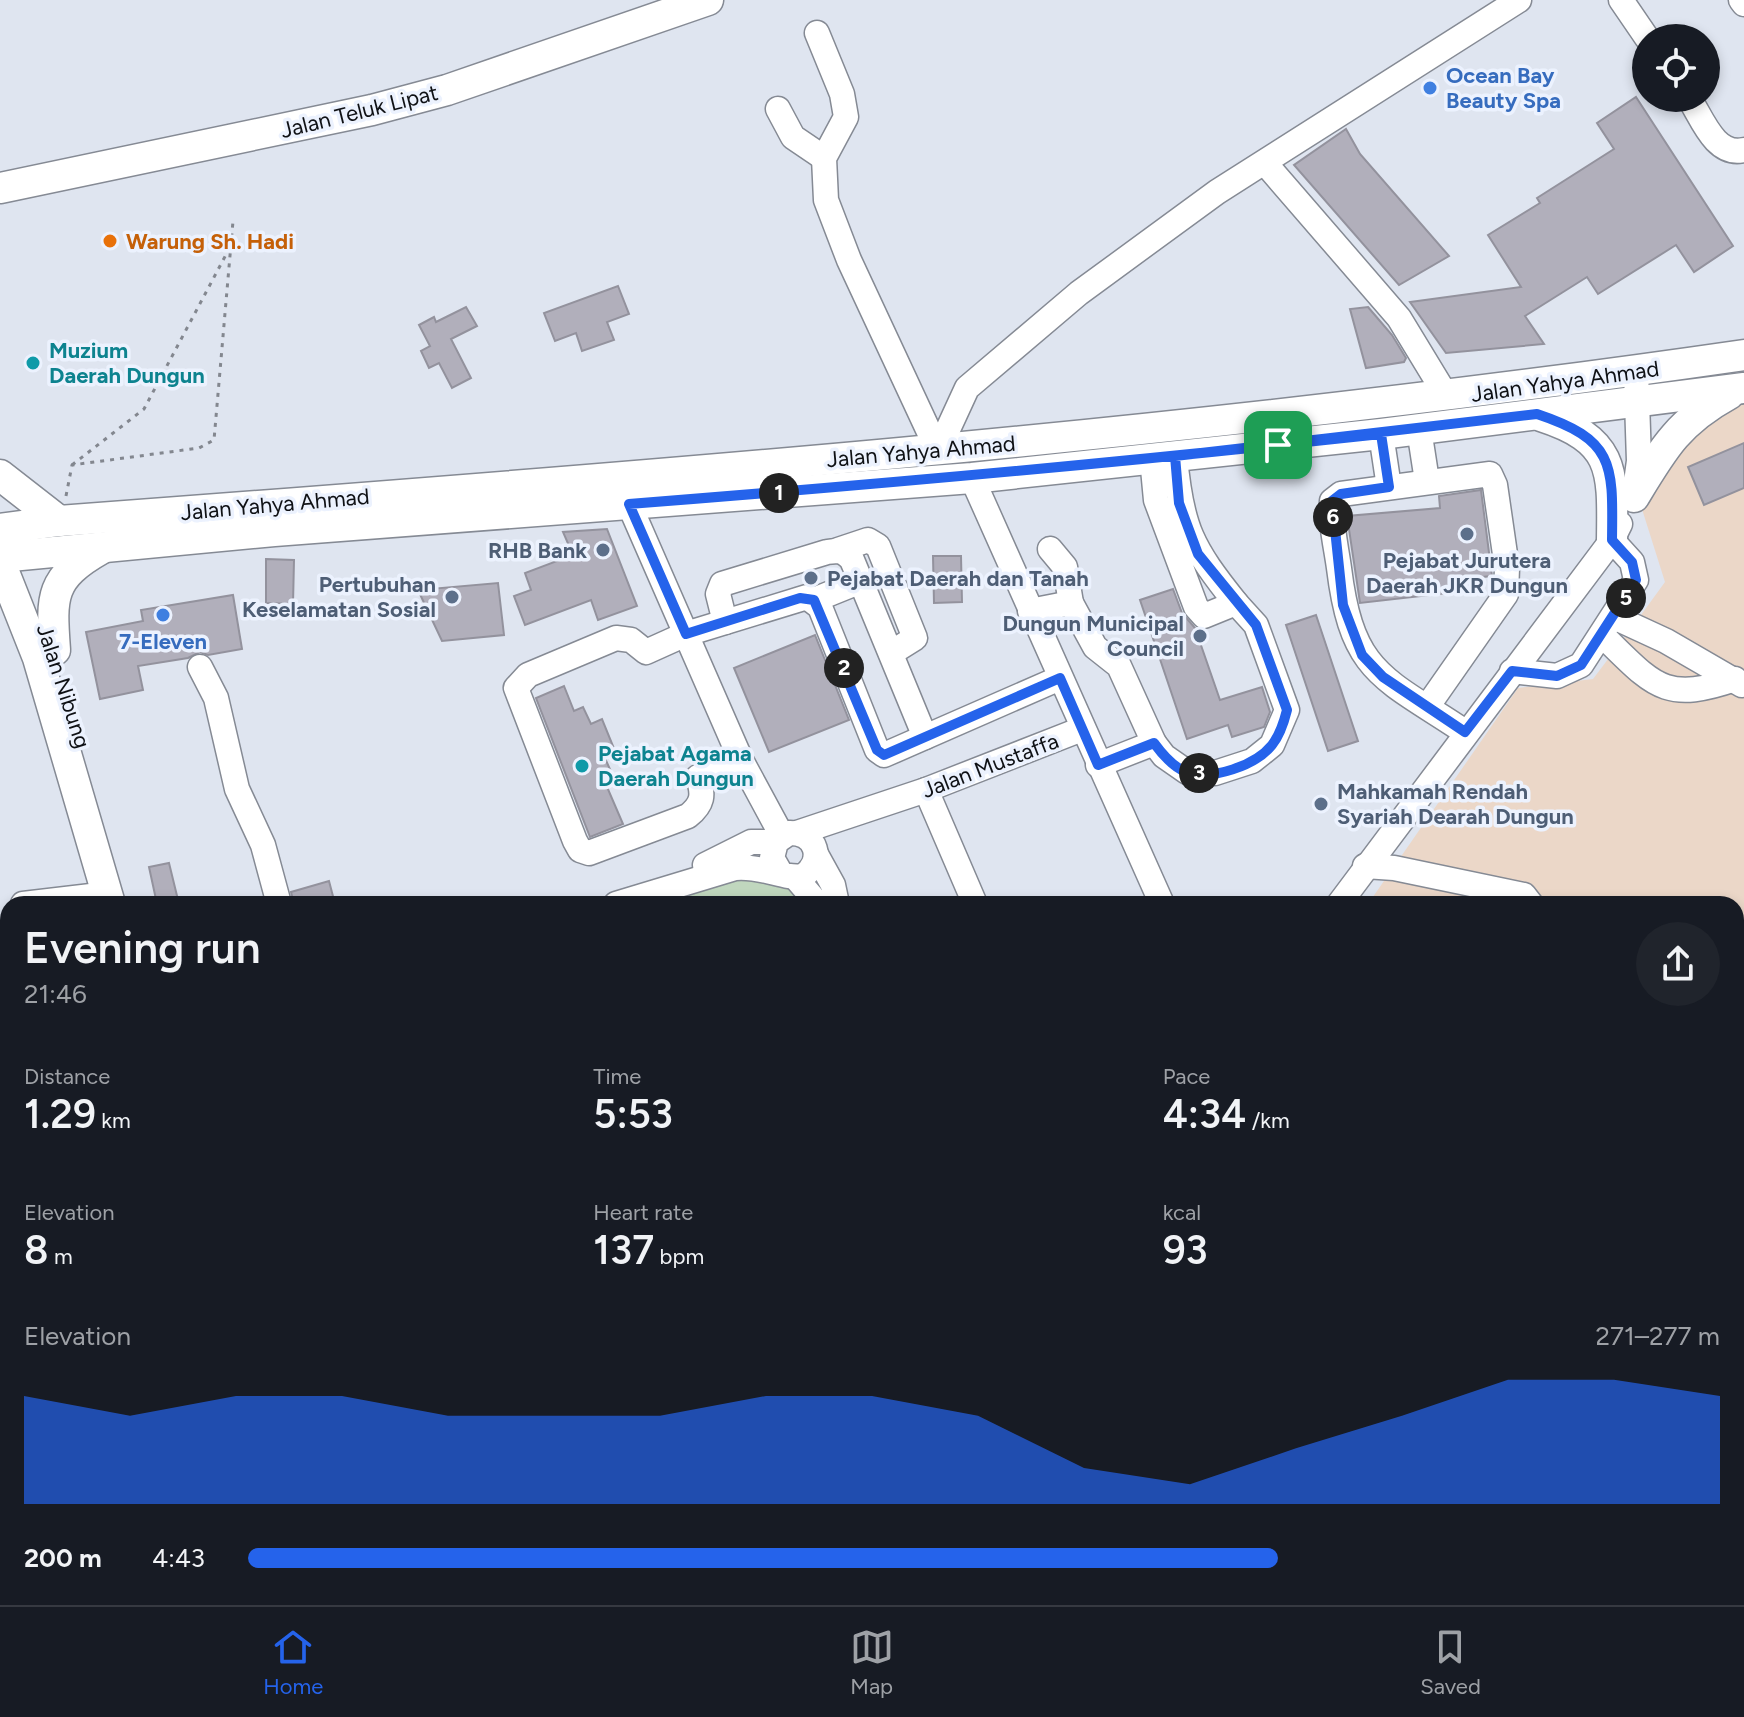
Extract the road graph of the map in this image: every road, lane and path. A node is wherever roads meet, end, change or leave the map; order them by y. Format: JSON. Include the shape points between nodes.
{"nodes":[{"id":1,"x":708,"y":0,"type":"edge"},
{"id":2,"x":1517,"y":0,"type":"edge"},
{"id":3,"x":1621,"y":0,"type":"edge"},
{"id":4,"x":1637,"y":24,"type":"edge"},
{"id":5,"x":817,"y":33,"type":"dead end"},
{"id":6,"x":778,"y":109,"type":"dead end"},
{"id":7,"x":1698,"y":112,"type":"edge"},
{"id":8,"x":1744,"y":150,"type":"edge"},
{"id":9,"x":824,"y":158,"type":"junction"},
{"id":10,"x":1265,"y":163,"type":"junction"},
{"id":11,"x":0,"y":188,"type":"edge"},
{"id":12,"x":233,"y":221,"type":"dead end"},
{"id":13,"x":231,"y":246,"type":"junction"},
{"id":14,"x":1744,"y":355,"type":"edge"},
{"id":15,"x":1637,"y":386,"type":"junction"},
{"id":16,"x":1741,"y":388,"type":"edge"},
{"id":17,"x":1447,"y":397,"type":"junction"},
{"id":18,"x":1537,"y":414,"type":"junction"},
{"id":19,"x":1419,"y":429,"type":"junction"},
{"id":20,"x":1381,"y":434,"type":"junction"},
{"id":21,"x":938,"y":451,"type":"junction"},
{"id":22,"x":1164,"y":457,"type":"junction"},
{"id":23,"x":72,"y":465,"type":"junction"},
{"id":24,"x":0,"y":475,"type":"edge"},
{"id":25,"x":972,"y":478,"type":"junction"},
{"id":26,"x":1427,"y":481,"type":"junction"},
{"id":27,"x":1389,"y":487,"type":"junction"},
{"id":28,"x":1634,"y":497,"type":"junction"},
{"id":29,"x":629,"y":504,"type":"junction"},
{"id":30,"x":62,"y":508,"type":"junction"},
{"id":31,"x":1612,"y":540,"type":"junction"},
{"id":32,"x":4,"y":541,"type":"edge"},
{"id":33,"x":106,"y":546,"type":"junction"},
{"id":34,"x":1050,"y":549,"type":"dead end"},
{"id":35,"x":838,"y":550,"type":"junction"},
{"id":36,"x":1193,"y":567,"type":"junction"},
{"id":37,"x":861,"y":581,"type":"junction"},
{"id":38,"x":814,"y":600,"type":"junction"},
{"id":39,"x":1071,"y":603,"type":"junction"},
{"id":40,"x":1236,"y":603,"type":"junction"},
{"id":41,"x":0,"y":605,"type":"edge"},
{"id":42,"x":1030,"y":611,"type":"junction"},
{"id":43,"x":725,"y":622,"type":"junction"},
{"id":44,"x":1608,"y":626,"type":"junction"},
{"id":45,"x":686,"y":634,"type":"junction"},
{"id":46,"x":1682,"y":651,"type":"junction"},
{"id":47,"x":891,"y":653,"type":"junction"},
{"id":48,"x":46,"y":654,"type":"junction"},
{"id":49,"x":200,"y":667,"type":"dead end"},
{"id":50,"x":1512,"y":671,"type":"junction"},
{"id":51,"x":1060,"y":678,"type":"junction"},
{"id":52,"x":1739,"y":683,"type":"edge"},
{"id":53,"x":1664,"y":688,"type":"junction"},
{"id":54,"x":1427,"y":707,"type":"junction"},
{"id":55,"x":1082,"y":729,"type":"junction"},
{"id":56,"x":1465,"y":732,"type":"junction"},
{"id":57,"x":925,"y":737,"type":"junction"},
{"id":58,"x":1154,"y":743,"type":"junction"},
{"id":59,"x":741,"y":760,"type":"junction"},
{"id":60,"x":1098,"y":765,"type":"junction"},
{"id":61,"x":926,"y":790,"type":"junction"},
{"id":62,"x":797,"y":843,"type":"junction"},
{"id":63,"x":1365,"y":866,"type":"junction"},
{"id":64,"x":788,"y":875,"type":"junction"},
{"id":65,"x":108,"y":896,"type":"edge"},
{"id":66,"x":277,"y":896,"type":"edge"},
{"id":67,"x":638,"y":896,"type":"edge"},
{"id":68,"x":644,"y":896,"type":"edge"},
{"id":69,"x":810,"y":896,"type":"edge"},
{"id":70,"x":834,"y":896,"type":"edge"},
{"id":71,"x":972,"y":896,"type":"edge"},
{"id":72,"x":1158,"y":896,"type":"edge"},
{"id":73,"x":1344,"y":896,"type":"edge"},
{"id":74,"x":1525,"y":896,"type":"edge"}],
"edges":[{"from":1,"to":11,"type":"main road","name":"Jalan Teluk Lipat","via":[[447,90],[372,110]]},
{"from":2,"to":10,"type":"street"},
{"from":3,"to":4,"type":"street"},
{"from":5,"to":9,"type":"street","via":[[845,106],[844,126]]},
{"from":6,"to":9,"type":"street","via":[[793,137]]},
{"from":7,"to":8,"type":"street","via":[[1717,143],[1731,151]]},
{"from":9,"to":21,"type":"street","via":[[826,200],[849,260]]},
{"from":10,"to":17,"type":"street","via":[[1399,318]]},
{"from":10,"to":21,"type":"street","via":[[1079,293],[977,378],[960,399]]},
{"from":12,"to":13,"type":"path"},
{"from":13,"to":23,"type":"path","via":[[144,409]]},
{"from":13,"to":23,"type":"path","via":[[214,440],[199,448]]},
{"from":14,"to":15,"type":"main road","name":"Jalan Yahya Ahmad"},
{"from":15,"to":16,"type":"main road","name":"Jalan Yahya Ahmad"},
{"from":15,"to":17,"type":"main road","name":"Jalan Yahya Ahmad"},
{"from":15,"to":18,"type":"main road","name":"Jalan Yahya Ahmad"},
{"from":15,"to":28,"type":"street","via":[[1639,461]]},
{"from":16,"to":28,"type":"main road","via":[[1701,409],[1671,435]]},
{"from":17,"to":21,"type":"main road","name":"Jalan Yahya Ahmad"},
{"from":18,"to":19,"type":"main road","name":"Jalan Yahya Ahmad"},
{"from":18,"to":31,"type":"main road","via":[[1574,426],[1598,448],[1612,485]]},
{"from":19,"to":20,"type":"main road","name":"Jalan Yahya Ahmad"},
{"from":19,"to":26,"type":"street"},
{"from":20,"to":22,"type":"main road","name":"Jalan Yahya Ahmad"},
{"from":20,"to":27,"type":"street"},
{"from":21,"to":30,"type":"main road","name":"Jalan Yahya Ahmad"},
{"from":22,"to":25,"type":"main road","name":"Jalan Yahya Ahmad"},
{"from":22,"to":36,"type":"street"},
{"from":23,"to":30,"type":"path"},
{"from":24,"to":30,"type":"main road"},
{"from":25,"to":29,"type":"main road","name":"Jalan Yahya Ahmad"},
{"from":25,"to":42,"type":"street"},
{"from":26,"to":27,"type":"street"},
{"from":26,"to":54,"type":"street","via":[[1490,474],[1507,580],[1502,603]]},
{"from":27,"to":54,"type":"street","via":[[1341,494],[1332,501],[1343,605],[1371,668]]},
{"from":28,"to":31,"type":"street"},
{"from":29,"to":33,"type":"main road","name":"Jalan Yahya Ahmad"},
{"from":29,"to":45,"type":"street"},
{"from":30,"to":32,"type":"main road","name":"Jalan Yahya Ahmad"},
{"from":31,"to":44,"type":"street","via":[[1632,562],[1636,580]]},
{"from":31,"to":50,"type":"street"},
{"from":32,"to":33,"type":"main road","name":"Jalan Yahya Ahmad"},
{"from":32,"to":48,"type":"main road","name":"Jalan Nibung"},
{"from":33,"to":48,"type":"main road","via":[[76,563],[59,582]]},
{"from":34,"to":39,"type":"street","via":[[1065,567]]},
{"from":35,"to":37,"type":"street","via":[[852,560]]},
{"from":35,"to":43,"type":"street","via":[[722,584],[718,594]]},
{"from":35,"to":47,"type":"street","via":[[868,540],[878,546],[915,638]]},
{"from":36,"to":40,"type":"street"},
{"from":36,"to":40,"type":"street","via":[[1196,607],[1204,616]]},
{"from":37,"to":38,"type":"street"},
{"from":37,"to":47,"type":"street"},
{"from":38,"to":43,"type":"street","via":[[800,598]]},
{"from":38,"to":57,"type":"street","via":[[877,750],[887,754]]},
{"from":39,"to":42,"type":"street"},
{"from":39,"to":58,"type":"street","via":[[1095,647],[1119,666]]},
{"from":40,"to":58,"type":"street","via":[[1256,625],[1287,710],[1272,745],[1252,761],[1215,773],[1187,772]]},
{"from":41,"to":48,"type":"main road"},
{"from":42,"to":51,"type":"street"},
{"from":43,"to":45,"type":"street"},
{"from":44,"to":46,"type":"street"},
{"from":44,"to":50,"type":"street","via":[[1573,671],[1557,676]]},
{"from":44,"to":53,"type":"street"},
{"from":45,"to":59,"type":"street"},
{"from":45,"to":59,"type":"street","via":[[646,652],[631,640],[616,638],[520,680],[518,696],[575,841],[589,853],[688,816],[699,807],[703,794],[698,777]]},
{"from":46,"to":52,"type":"street"},
{"from":46,"to":53,"type":"street"},
{"from":47,"to":57,"type":"street"},
{"from":48,"to":65,"type":"main road","name":"Jalan Nibung","via":[[86,750],[97,850]]},
{"from":49,"to":66,"type":"street","via":[[219,707],[237,789],[263,845]]},
{"from":50,"to":56,"type":"street"},
{"from":51,"to":55,"type":"street"},
{"from":51,"to":57,"type":"street"},
{"from":52,"to":53,"type":"street","via":[[1681,693]]},
{"from":54,"to":56,"type":"street"},
{"from":55,"to":60,"type":"street"},
{"from":55,"to":61,"type":"street","name":"Jalan Mustaffa"},
{"from":56,"to":63,"type":"street"},
{"from":58,"to":60,"type":"street"},
{"from":59,"to":62,"type":"street"},
{"from":60,"to":72,"type":"street"},
{"from":61,"to":62,"type":"street","name":"Jalan Mustaffa"},
{"from":61,"to":71,"type":"street"},
{"from":62,"to":64,"type":"street","via":[[772,858]]},
{"from":62,"to":64,"type":"street","via":[[810,871]]},
{"from":62,"to":67,"type":"street","name":"Jalan Mustaffa","via":[[751,842]]},
{"from":62,"to":70,"type":"street","via":[[827,872]]},
{"from":63,"to":73,"type":"street"},
{"from":63,"to":74,"type":"street"},
{"from":64,"to":68,"type":"street","name":"Jalan Mustaffa","via":[[755,866],[735,868]]},
{"from":64,"to":69,"type":"street"}]}
